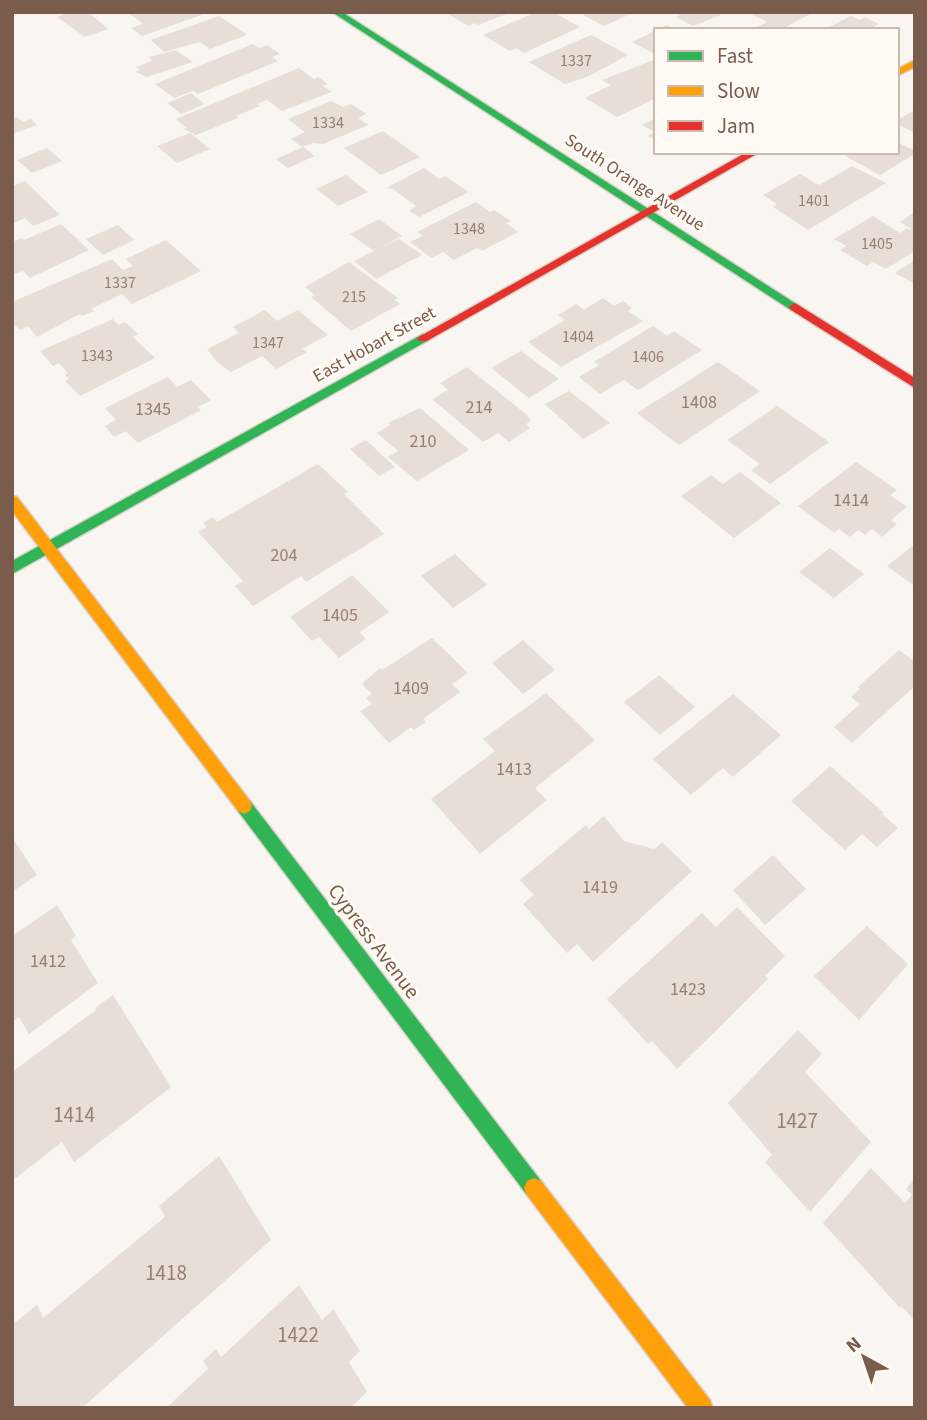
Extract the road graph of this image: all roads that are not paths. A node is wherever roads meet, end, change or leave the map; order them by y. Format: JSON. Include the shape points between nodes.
{"nodes":[{"id":1,"x":335,"y":12,"type":"edge"},
{"id":2,"x":915,"y":63,"type":"edge"},
{"id":3,"x":899,"y":72,"type":"edge"},
{"id":4,"x":751,"y":154,"type":"edge"},
{"id":5,"x":648,"y":213,"type":"junction"},
{"id":6,"x":915,"y":384,"type":"edge"},
{"id":7,"x":12,"y":501,"type":"edge"},
{"id":8,"x":49,"y":548,"type":"junction"},
{"id":9,"x":12,"y":568,"type":"edge"},
{"id":10,"x":702,"y":1408,"type":"edge"}],
"edges":[{"from":1,"to":5,"type":"street","name":"South Orange Avenue"},
{"from":2,"to":3,"type":"street"},
{"from":4,"to":5,"type":"street","name":"East Hobart Street"},
{"from":5,"to":6,"type":"street","name":"South Orange Avenue"},
{"from":5,"to":8,"type":"street","name":"East Hobart Street"},
{"from":7,"to":8,"type":"street","name":"Cypress Avenue"},
{"from":8,"to":9,"type":"street","name":"East Hobart Street"},
{"from":8,"to":10,"type":"street","name":"Cypress Avenue"}]}
